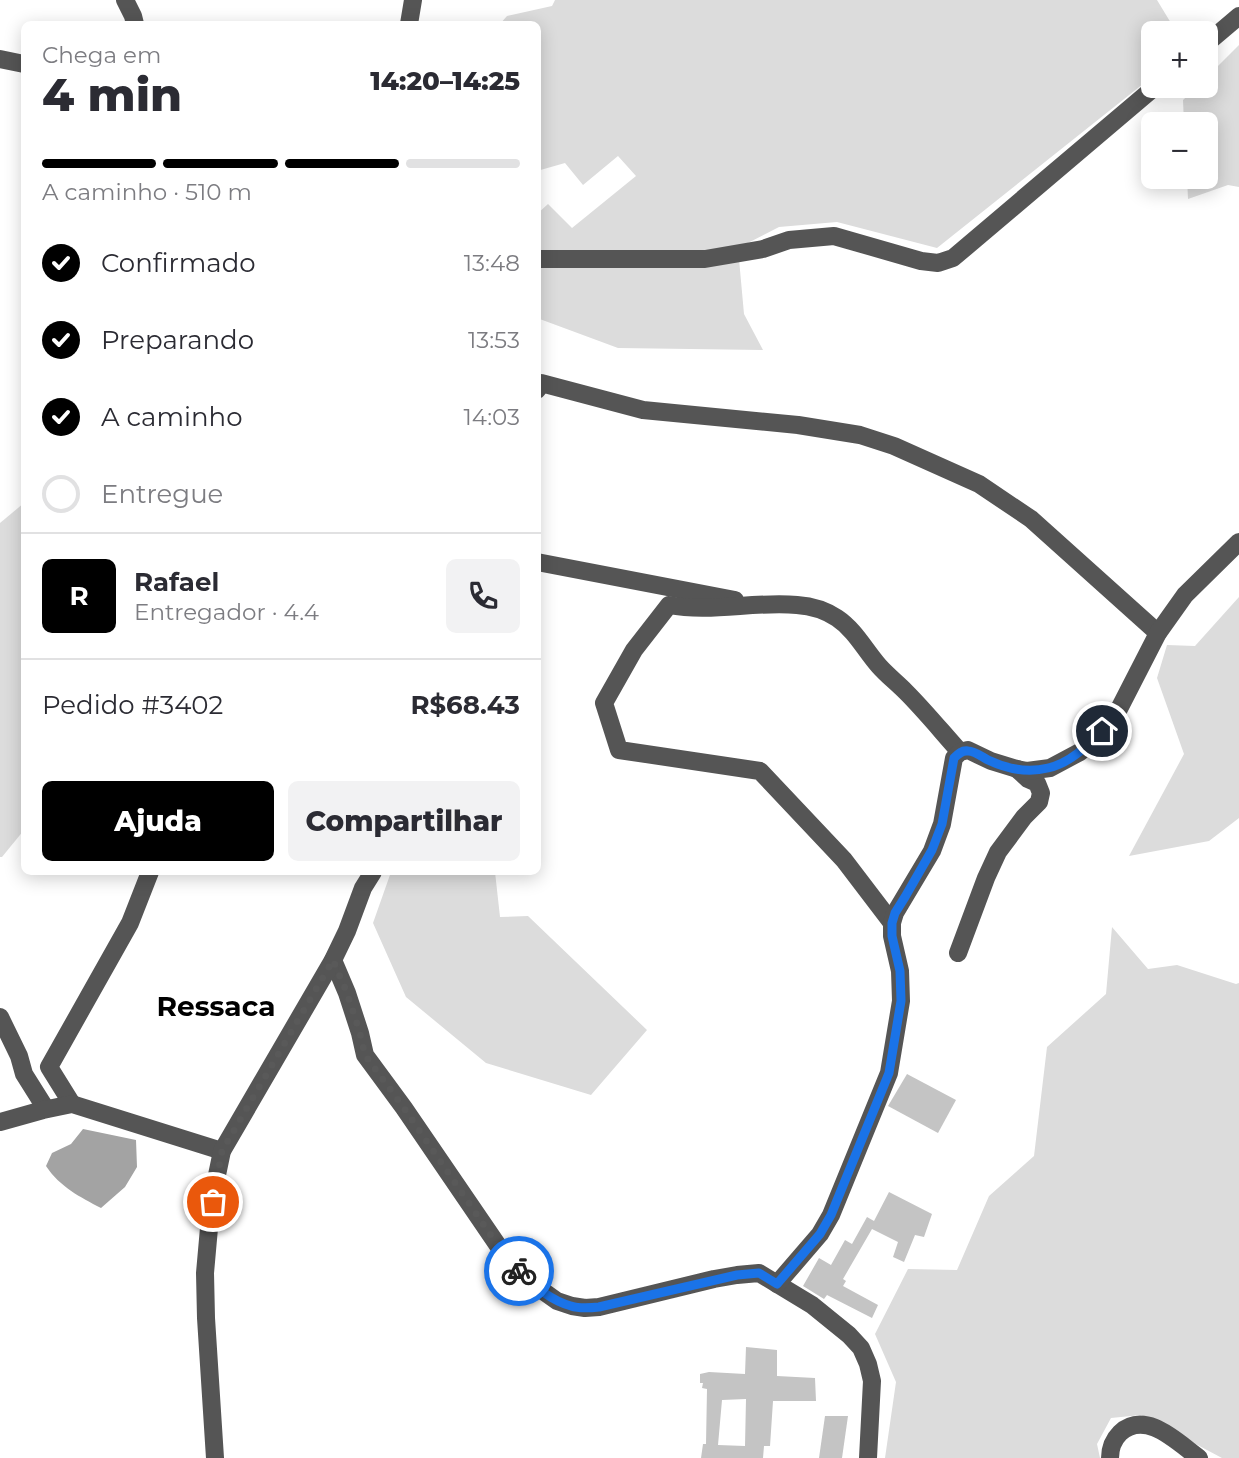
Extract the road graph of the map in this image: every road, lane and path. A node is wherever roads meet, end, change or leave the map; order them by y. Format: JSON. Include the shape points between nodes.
{"nodes":[{"id":1,"x":125,"y":0,"type":"edge"},
{"id":2,"x":413,"y":0,"type":"edge"},
{"id":3,"x":1239,"y":16,"type":"edge"},
{"id":4,"x":134,"y":21,"type":"edge"},
{"id":5,"x":410,"y":21,"type":"edge"},
{"id":6,"x":1218,"y":34,"type":"edge"},
{"id":7,"x":0,"y":59,"type":"edge"},
{"id":8,"x":21,"y":63,"type":"edge"},
{"id":9,"x":1142,"y":98,"type":"edge"},
{"id":10,"x":541,"y":259,"type":"edge"},
{"id":11,"x":541,"y":385,"type":"edge"},
{"id":12,"x":1239,"y":542,"type":"edge"},
{"id":13,"x":541,"y":563,"type":"edge"},
{"id":14,"x":756,"y":604,"type":"junction"},
{"id":15,"x":1158,"y":633,"type":"junction"},
{"id":16,"x":960,"y":752,"type":"junction"},
{"id":17,"x":1017,"y":769,"type":"junction"},
{"id":18,"x":149,"y":875,"type":"edge"},
{"id":19,"x":364,"y":880,"type":"edge"},
{"id":20,"x":892,"y":923,"type":"junction"},
{"id":21,"x":958,"y":953,"type":"dead end"},
{"id":22,"x":333,"y":960,"type":"junction"},
{"id":23,"x":0,"y":1017,"type":"edge"},
{"id":24,"x":72,"y":1104,"type":"junction"},
{"id":25,"x":47,"y":1109,"type":"junction"},
{"id":26,"x":0,"y":1122,"type":"edge"},
{"id":27,"x":222,"y":1151,"type":"junction"},
{"id":28,"x":777,"y":1284,"type":"junction"},
{"id":29,"x":215,"y":1458,"type":"edge"},
{"id":30,"x":868,"y":1458,"type":"edge"},
{"id":31,"x":1110,"y":1458,"type":"edge"},
{"id":32,"x":1199,"y":1458,"type":"edge"}],
"edges":[{"from":1,"to":4,"type":"street"},
{"from":2,"to":5,"type":"street"},
{"from":3,"to":6,"type":"street"},
{"from":7,"to":8,"type":"street"},
{"from":9,"to":10,"type":"street","via":[[953,258],[938,263],[834,236],[789,240],[705,259]]},
{"from":11,"to":15,"type":"street","via":[[643,410],[798,425],[894,446],[979,484],[1031,519]]},
{"from":12,"to":15,"type":"street","via":[[1185,595]]},
{"from":13,"to":14,"type":"street"},
{"from":14,"to":16,"type":"street","via":[[815,607],[836,617]]},
{"from":14,"to":20,"type":"street","via":[[714,608],[669,605],[634,650],[604,703],[619,750],[760,771],[844,860]]},
{"from":15,"to":17,"type":"street","via":[[1119,709],[1102,731],[1080,752],[1050,768]]},
{"from":16,"to":17,"type":"street","via":[[968,750]]},
{"from":16,"to":20,"type":"street","via":[[954,758],[942,824],[932,850]]},
{"from":17,"to":21,"type":"street","via":[[1037,783],[1039,802],[998,852]]},
{"from":18,"to":24,"type":"street","via":[[130,923],[49,1067]]},
{"from":19,"to":22,"type":"street"},
{"from":20,"to":28,"type":"street","via":[[901,1001],[889,1073],[831,1215]]},
{"from":22,"to":27,"type":"street"},
{"from":22,"to":28,"type":"street","via":[[365,1055],[503,1253],[526,1279],[558,1301],[585,1308],[737,1275],[759,1273]]},
{"from":23,"to":25,"type":"street","via":[[24,1074]]},
{"from":24,"to":25,"type":"street"},
{"from":24,"to":27,"type":"street"},
{"from":25,"to":26,"type":"street"},
{"from":27,"to":29,"type":"street","via":[[205,1273]]},
{"from":28,"to":30,"type":"street","via":[[812,1305],[861,1348],[872,1381]]},
{"from":31,"to":32,"type":"street","via":[[1115,1437],[1136,1424],[1161,1430]]}]}
